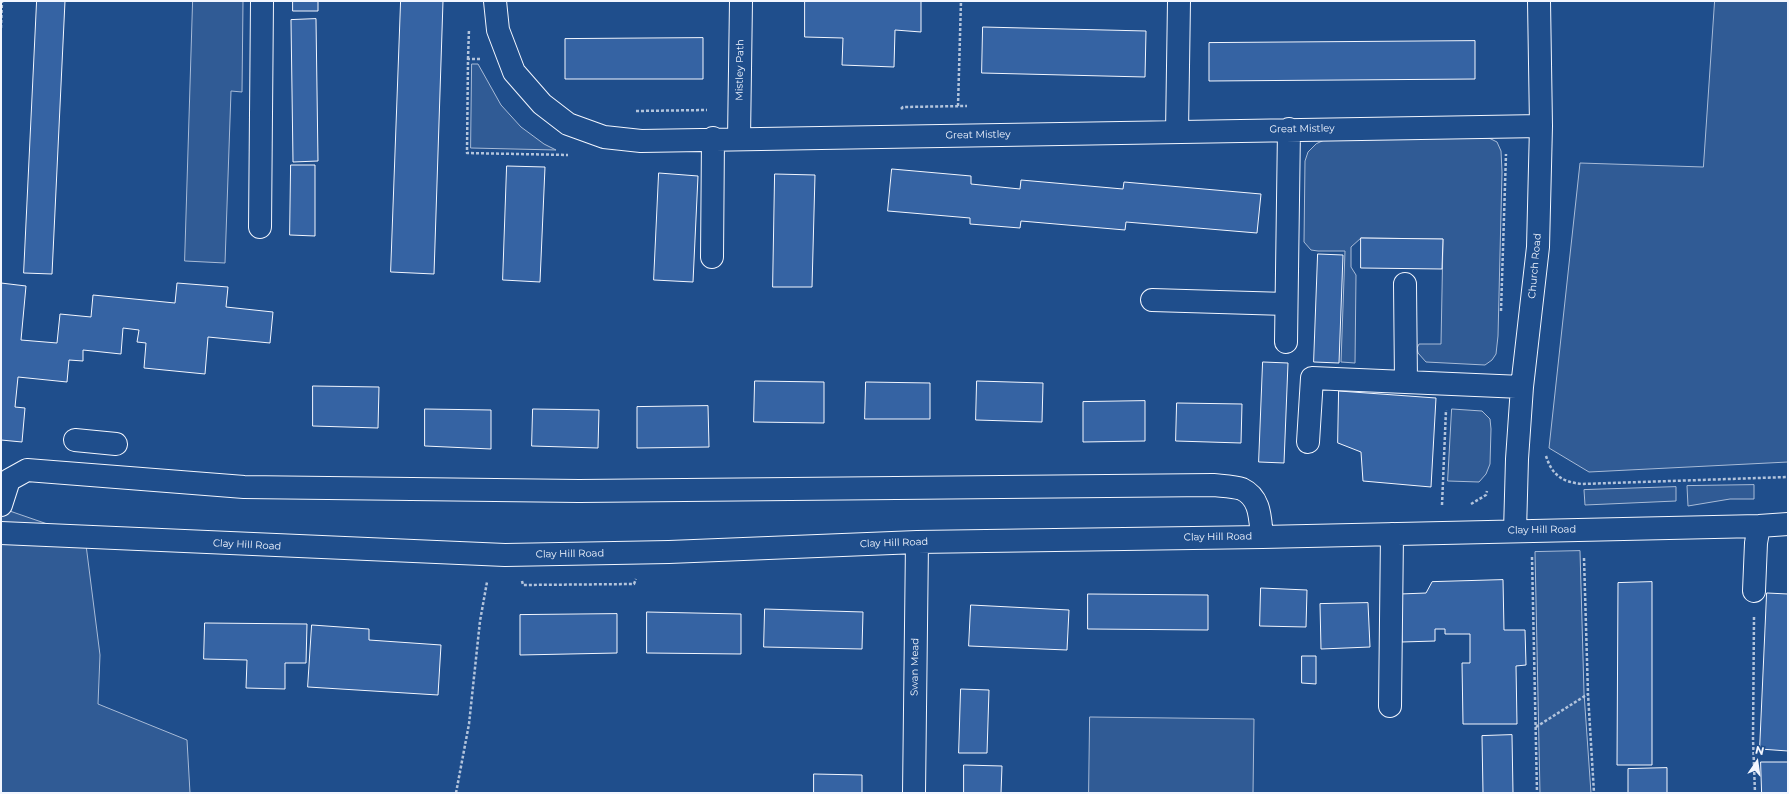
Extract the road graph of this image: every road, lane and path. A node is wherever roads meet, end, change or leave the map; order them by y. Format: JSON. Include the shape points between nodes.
{"nodes":[{"id":1,"x":2,"y":1,"type":"edge"},
{"id":2,"x":262,"y":1,"type":"edge"},
{"id":3,"x":495,"y":1,"type":"edge"},
{"id":4,"x":741,"y":1,"type":"edge"},
{"id":5,"x":961,"y":1,"type":"edge"},
{"id":6,"x":1179,"y":1,"type":"edge"},
{"id":7,"x":1539,"y":1,"type":"edge"},
{"id":8,"x":1,"y":28,"type":"edge"},
{"id":9,"x":958,"y":106,"type":"junction"},
{"id":10,"x":973,"y":106,"type":"dead end"},
{"id":11,"x":714,"y":110,"type":"dead end"},
{"id":12,"x":899,"y":110,"type":"dead end"},
{"id":13,"x":630,"y":111,"type":"dead end"},
{"id":14,"x":1506,"y":126,"type":"junction"},
{"id":15,"x":1541,"y":126,"type":"junction"},
{"id":16,"x":1289,"y":129,"type":"junction"},
{"id":17,"x":1177,"y":132,"type":"junction"},
{"id":18,"x":713,"y":138,"type":"junction"},
{"id":19,"x":739,"y":138,"type":"junction"},
{"id":20,"x":260,"y":227,"type":"dead end"},
{"id":21,"x":712,"y":257,"type":"dead end"},
{"id":22,"x":1405,"y":284,"type":"dead end"},
{"id":23,"x":1152,"y":300,"type":"dead end"},
{"id":24,"x":1286,"y":304,"type":"junction"},
{"id":25,"x":1501,"y":316,"type":"dead end"},
{"id":26,"x":1286,"y":342,"type":"dead end"},
{"id":27,"x":1406,"y":382,"type":"junction"},
{"id":28,"x":1522,"y":387,"type":"junction"},
{"id":29,"x":1446,"y":405,"type":"dead end"},
{"id":30,"x":75,"y":440,"type":"dead end"},
{"id":31,"x":1308,"y":442,"type":"dead end"},
{"id":32,"x":1544,"y":450,"type":"dead end"},
{"id":33,"x":93,"y":475,"type":"junction"},
{"id":34,"x":1788,"y":477,"type":"edge"},
{"id":35,"x":1489,"y":489,"type":"dead end"},
{"id":36,"x":1,"y":505,"type":"edge"},
{"id":37,"x":1465,"y":508,"type":"dead end"},
{"id":38,"x":1442,"y":511,"type":"dead end"},
{"id":39,"x":1788,"y":524,"type":"edge"},
{"id":40,"x":1759,"y":526,"type":"junction"},
{"id":41,"x":1515,"y":531,"type":"junction"},
{"id":42,"x":1,"y":532,"type":"edge"},
{"id":43,"x":1392,"y":534,"type":"junction"},
{"id":44,"x":1262,"y":537,"type":"junction"},
{"id":45,"x":917,"y":542,"type":"junction"},
{"id":46,"x":1584,"y":555,"type":"dead end"},
{"id":47,"x":1532,"y":557,"type":"dead end"},
{"id":48,"x":636,"y":577,"type":"dead end"},
{"id":49,"x":521,"y":578,"type":"dead end"},
{"id":50,"x":488,"y":579,"type":"dead end"},
{"id":51,"x":1754,"y":591,"type":"joint"},
{"id":52,"x":1588,"y":694,"type":"junction"},
{"id":53,"x":1390,"y":706,"type":"dead end"},
{"id":54,"x":1535,"y":727,"type":"junction"},
{"id":55,"x":456,"y":793,"type":"edge"},
{"id":56,"x":914,"y":793,"type":"edge"},
{"id":57,"x":1537,"y":793,"type":"edge"},
{"id":58,"x":1594,"y":793,"type":"edge"},
{"id":59,"x":1755,"y":793,"type":"edge"}],
"edges":[{"from":1,"to":8,"type":"path"},
{"from":2,"to":20,"type":"street"},
{"from":3,"to":18,"type":"street","name":"Great Mistley","via":[[498,30],[514,72],[542,104],[568,124],[604,137],[641,141]]},
{"from":4,"to":19,"type":"street","name":"Mistley Path"},
{"from":5,"to":9,"type":"path"},
{"from":6,"to":17,"type":"street"},
{"from":7,"to":15,"type":"street","name":"Church Road"},
{"from":9,"to":10,"type":"path"},
{"from":9,"to":12,"type":"path","via":[[903,107]]},
{"from":11,"to":13,"type":"path"},
{"from":14,"to":15,"type":"street","name":"Great Mistley"},
{"from":14,"to":16,"type":"street","name":"Great Mistley"},
{"from":14,"to":25,"type":"path"},
{"from":15,"to":28,"type":"street","name":"Church Road","via":[[1538,247]]},
{"from":16,"to":17,"type":"street","name":"Great Mistley"},
{"from":16,"to":24,"type":"street"},
{"from":17,"to":19,"type":"street","name":"Great Mistley"},
{"from":18,"to":19,"type":"street","name":"Great Mistley"},
{"from":18,"to":21,"type":"street"},
{"from":22,"to":27,"type":"street"},
{"from":23,"to":24,"type":"street"},
{"from":24,"to":26,"type":"street"},
{"from":27,"to":28,"type":"street"},
{"from":27,"to":31,"type":"street","via":[[1312,378]]},
{"from":28,"to":41,"type":"street","name":"Church Road"},
{"from":29,"to":38,"type":"path"},
{"from":30,"to":33,"type":"street","via":[[106,443]]},
{"from":32,"to":34,"type":"path","via":[[1550,468],[1557,475],[1564,480],[1578,483]]},
{"from":33,"to":36,"type":"street","via":[[27,470],[10,480]]},
{"from":33,"to":44,"type":"street","via":[[244,487],[579,491],[1214,485],[1242,489],[1254,499],[1259,511]]},
{"from":35,"to":37,"type":"path","via":[[1486,495]]},
{"from":39,"to":40,"type":"street","name":"Clay Hill Road"},
{"from":40,"to":41,"type":"street","name":"Clay Hill Road"},
{"from":40,"to":51,"type":"street"},
{"from":41,"to":43,"type":"street","name":"Clay Hill Road"},
{"from":42,"to":45,"type":"street","name":"Clay Hill Road","via":[[505,555],[669,552]]},
{"from":43,"to":44,"type":"street","name":"Clay Hill Road"},
{"from":43,"to":53,"type":"street"},
{"from":44,"to":45,"type":"street","name":"Clay Hill Road"},
{"from":45,"to":56,"type":"street","name":"Swan Mead"},
{"from":46,"to":52,"type":"path"},
{"from":47,"to":54,"type":"path"},
{"from":48,"to":49,"type":"path","via":[[634,584],[524,585]]},
{"from":50,"to":55,"type":"path","via":[[480,621],[469,724]]},
{"from":51,"to":59,"type":"path"},
{"from":52,"to":54,"type":"path"},
{"from":52,"to":58,"type":"path"},
{"from":54,"to":57,"type":"path"}]}
